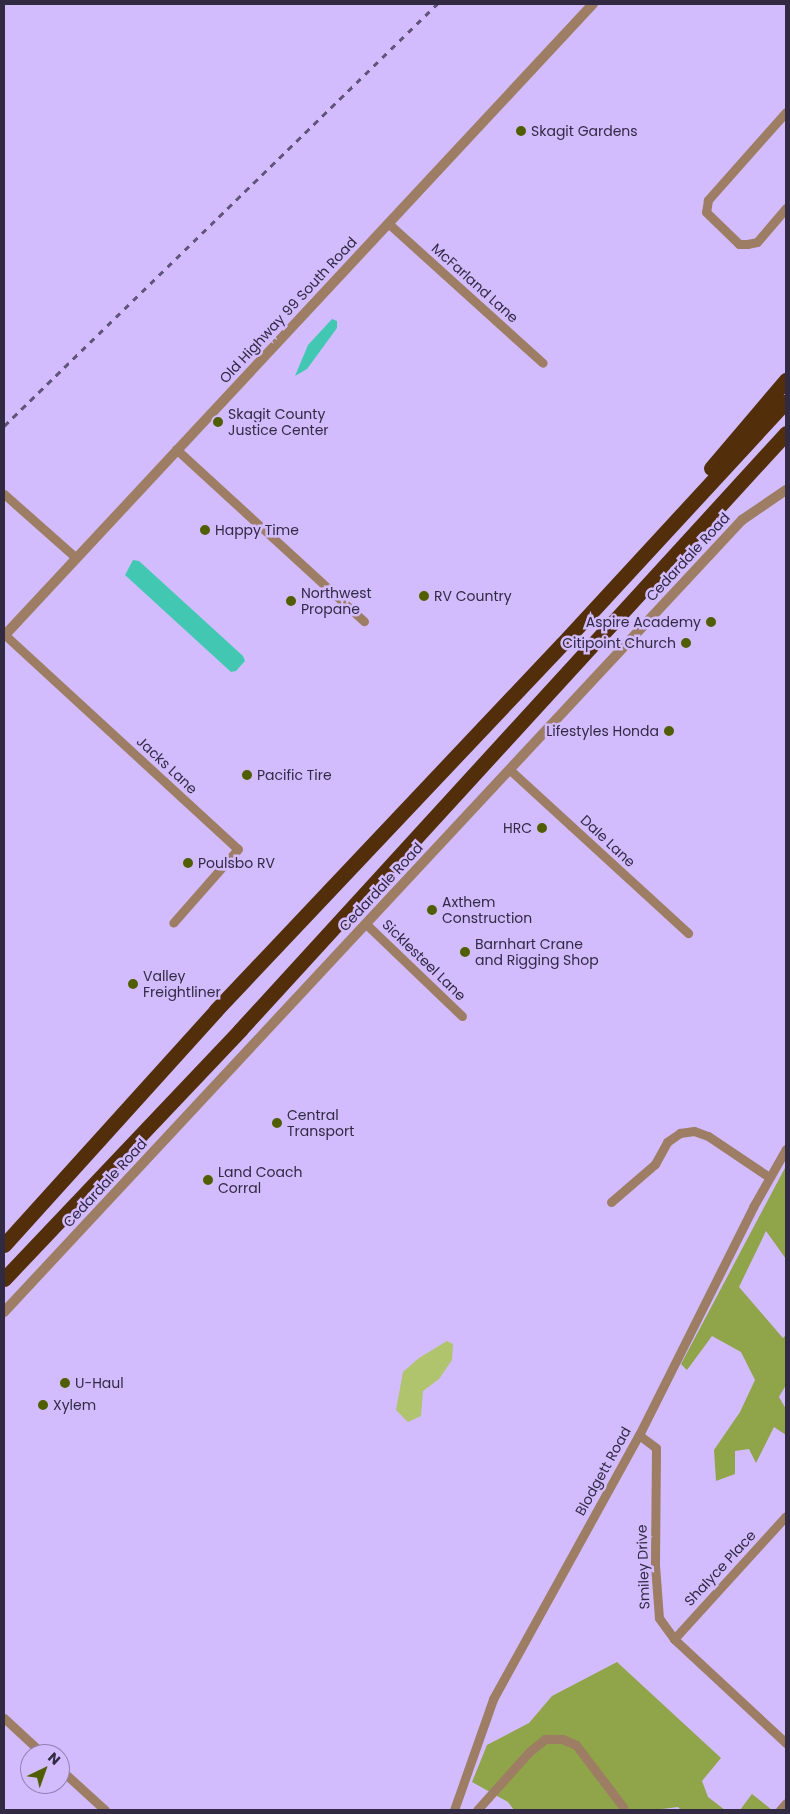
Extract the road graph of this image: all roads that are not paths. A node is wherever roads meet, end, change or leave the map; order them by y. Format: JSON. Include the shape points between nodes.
{"nodes":[{"id":1,"x":593,"y":4,"type":"edge"},
{"id":2,"x":786,"y":112,"type":"edge"},
{"id":3,"x":786,"y":208,"type":"edge"},
{"id":4,"x":389,"y":224,"type":"junction"},
{"id":5,"x":543,"y":363,"type":"dead end"},
{"id":6,"x":786,"y":380,"type":"edge"},
{"id":7,"x":786,"y":401,"type":"edge"},
{"id":8,"x":786,"y":433,"type":"edge"},
{"id":9,"x":786,"y":444,"type":"edge"},
{"id":10,"x":176,"y":449,"type":"junction"},
{"id":11,"x":786,"y":490,"type":"edge"},
{"id":12,"x":4,"y":494,"type":"edge"},
{"id":13,"x":720,"y":507,"type":"junction"},
{"id":14,"x":76,"y":558,"type":"junction"},
{"id":15,"x":364,"y":621,"type":"dead end"},
{"id":16,"x":4,"y":635,"type":"edge"},
{"id":17,"x":562,"y":644,"type":"junction"},
{"id":18,"x":509,"y":769,"type":"junction"},
{"id":19,"x":173,"y":923,"type":"dead end"},
{"id":20,"x":366,"y":924,"type":"junction"},
{"id":21,"x":688,"y":933,"type":"dead end"},
{"id":22,"x":462,"y":1016,"type":"dead end"},
{"id":23,"x":786,"y":1149,"type":"edge"},
{"id":24,"x":769,"y":1177,"type":"junction"},
{"id":25,"x":611,"y":1202,"type":"dead end"},
{"id":26,"x":4,"y":1246,"type":"edge"},
{"id":27,"x":4,"y":1279,"type":"edge"},
{"id":28,"x":4,"y":1312,"type":"edge"},
{"id":29,"x":639,"y":1435,"type":"junction"},
{"id":30,"x":786,"y":1516,"type":"edge"},
{"id":31,"x":674,"y":1639,"type":"junction"},
{"id":32,"x":4,"y":1718,"type":"edge"},
{"id":33,"x":786,"y":1743,"type":"edge"},
{"id":34,"x":32,"y":1744,"type":"edge"},
{"id":35,"x":70,"y":1778,"type":"edge"},
{"id":36,"x":786,"y":1803,"type":"edge"},
{"id":37,"x":623,"y":1807,"type":"dead end"},
{"id":38,"x":105,"y":1810,"type":"edge"},
{"id":39,"x":454,"y":1810,"type":"edge"},
{"id":40,"x":477,"y":1810,"type":"edge"},
{"id":41,"x":780,"y":1810,"type":"edge"}],
"edges":[{"from":1,"to":4,"type":"street","name":"Old Highway 99 South Road"},
{"from":2,"to":3,"type":"street","via":[[708,200],[706,212],[739,244],[756,242]]},
{"from":4,"to":5,"type":"street","name":"McFarland Lane"},
{"from":4,"to":10,"type":"street","name":"Old Highway 99 South Road"},
{"from":6,"to":17,"type":"highway","via":[[609,584]]},
{"from":7,"to":17,"type":"highway"},
{"from":8,"to":13,"type":"highway"},
{"from":9,"to":13,"type":"highway"},
{"from":10,"to":14,"type":"street","name":"Old Highway 99 South Road"},
{"from":10,"to":15,"type":"street"},
{"from":11,"to":18,"type":"street","name":"Cedardale Road","via":[[748,514]]},
{"from":12,"to":14,"type":"street"},
{"from":13,"to":27,"type":"highway","via":[[240,1030]]},
{"from":14,"to":16,"type":"street","name":"Old Highway 99 South Road"},
{"from":16,"to":19,"type":"street","name":"Jacks Lane","via":[[238,849]]},
{"from":17,"to":26,"type":"highway","via":[[216,1010]]},
{"from":18,"to":20,"type":"street","name":"Cedardale Road"},
{"from":18,"to":21,"type":"street","name":"Dale Lane"},
{"from":20,"to":22,"type":"street","name":"Sicklesteel Lane"},
{"from":20,"to":28,"type":"street","name":"Cedardale Road"},
{"from":23,"to":24,"type":"street","name":"Blodgett Road"},
{"from":24,"to":25,"type":"street","via":[[708,1136],[694,1131],[680,1133],[667,1142],[655,1164]]},
{"from":24,"to":29,"type":"street","name":"Blodgett Road"},
{"from":29,"to":31,"type":"street","name":"Smiley Drive","via":[[656,1448],[658,1618]]},
{"from":29,"to":39,"type":"street","name":"Blodgett Road","via":[[493,1698]]},
{"from":30,"to":31,"type":"street","name":"Shalyce Place"},
{"from":31,"to":33,"type":"street","name":"Smiley Drive"},
{"from":32,"to":34,"type":"street"},
{"from":35,"to":38,"type":"street"},
{"from":36,"to":41,"type":"street"},
{"from":37,"to":40,"type":"street","via":[[576,1745],[562,1739],[546,1739],[529,1752]]}]}
